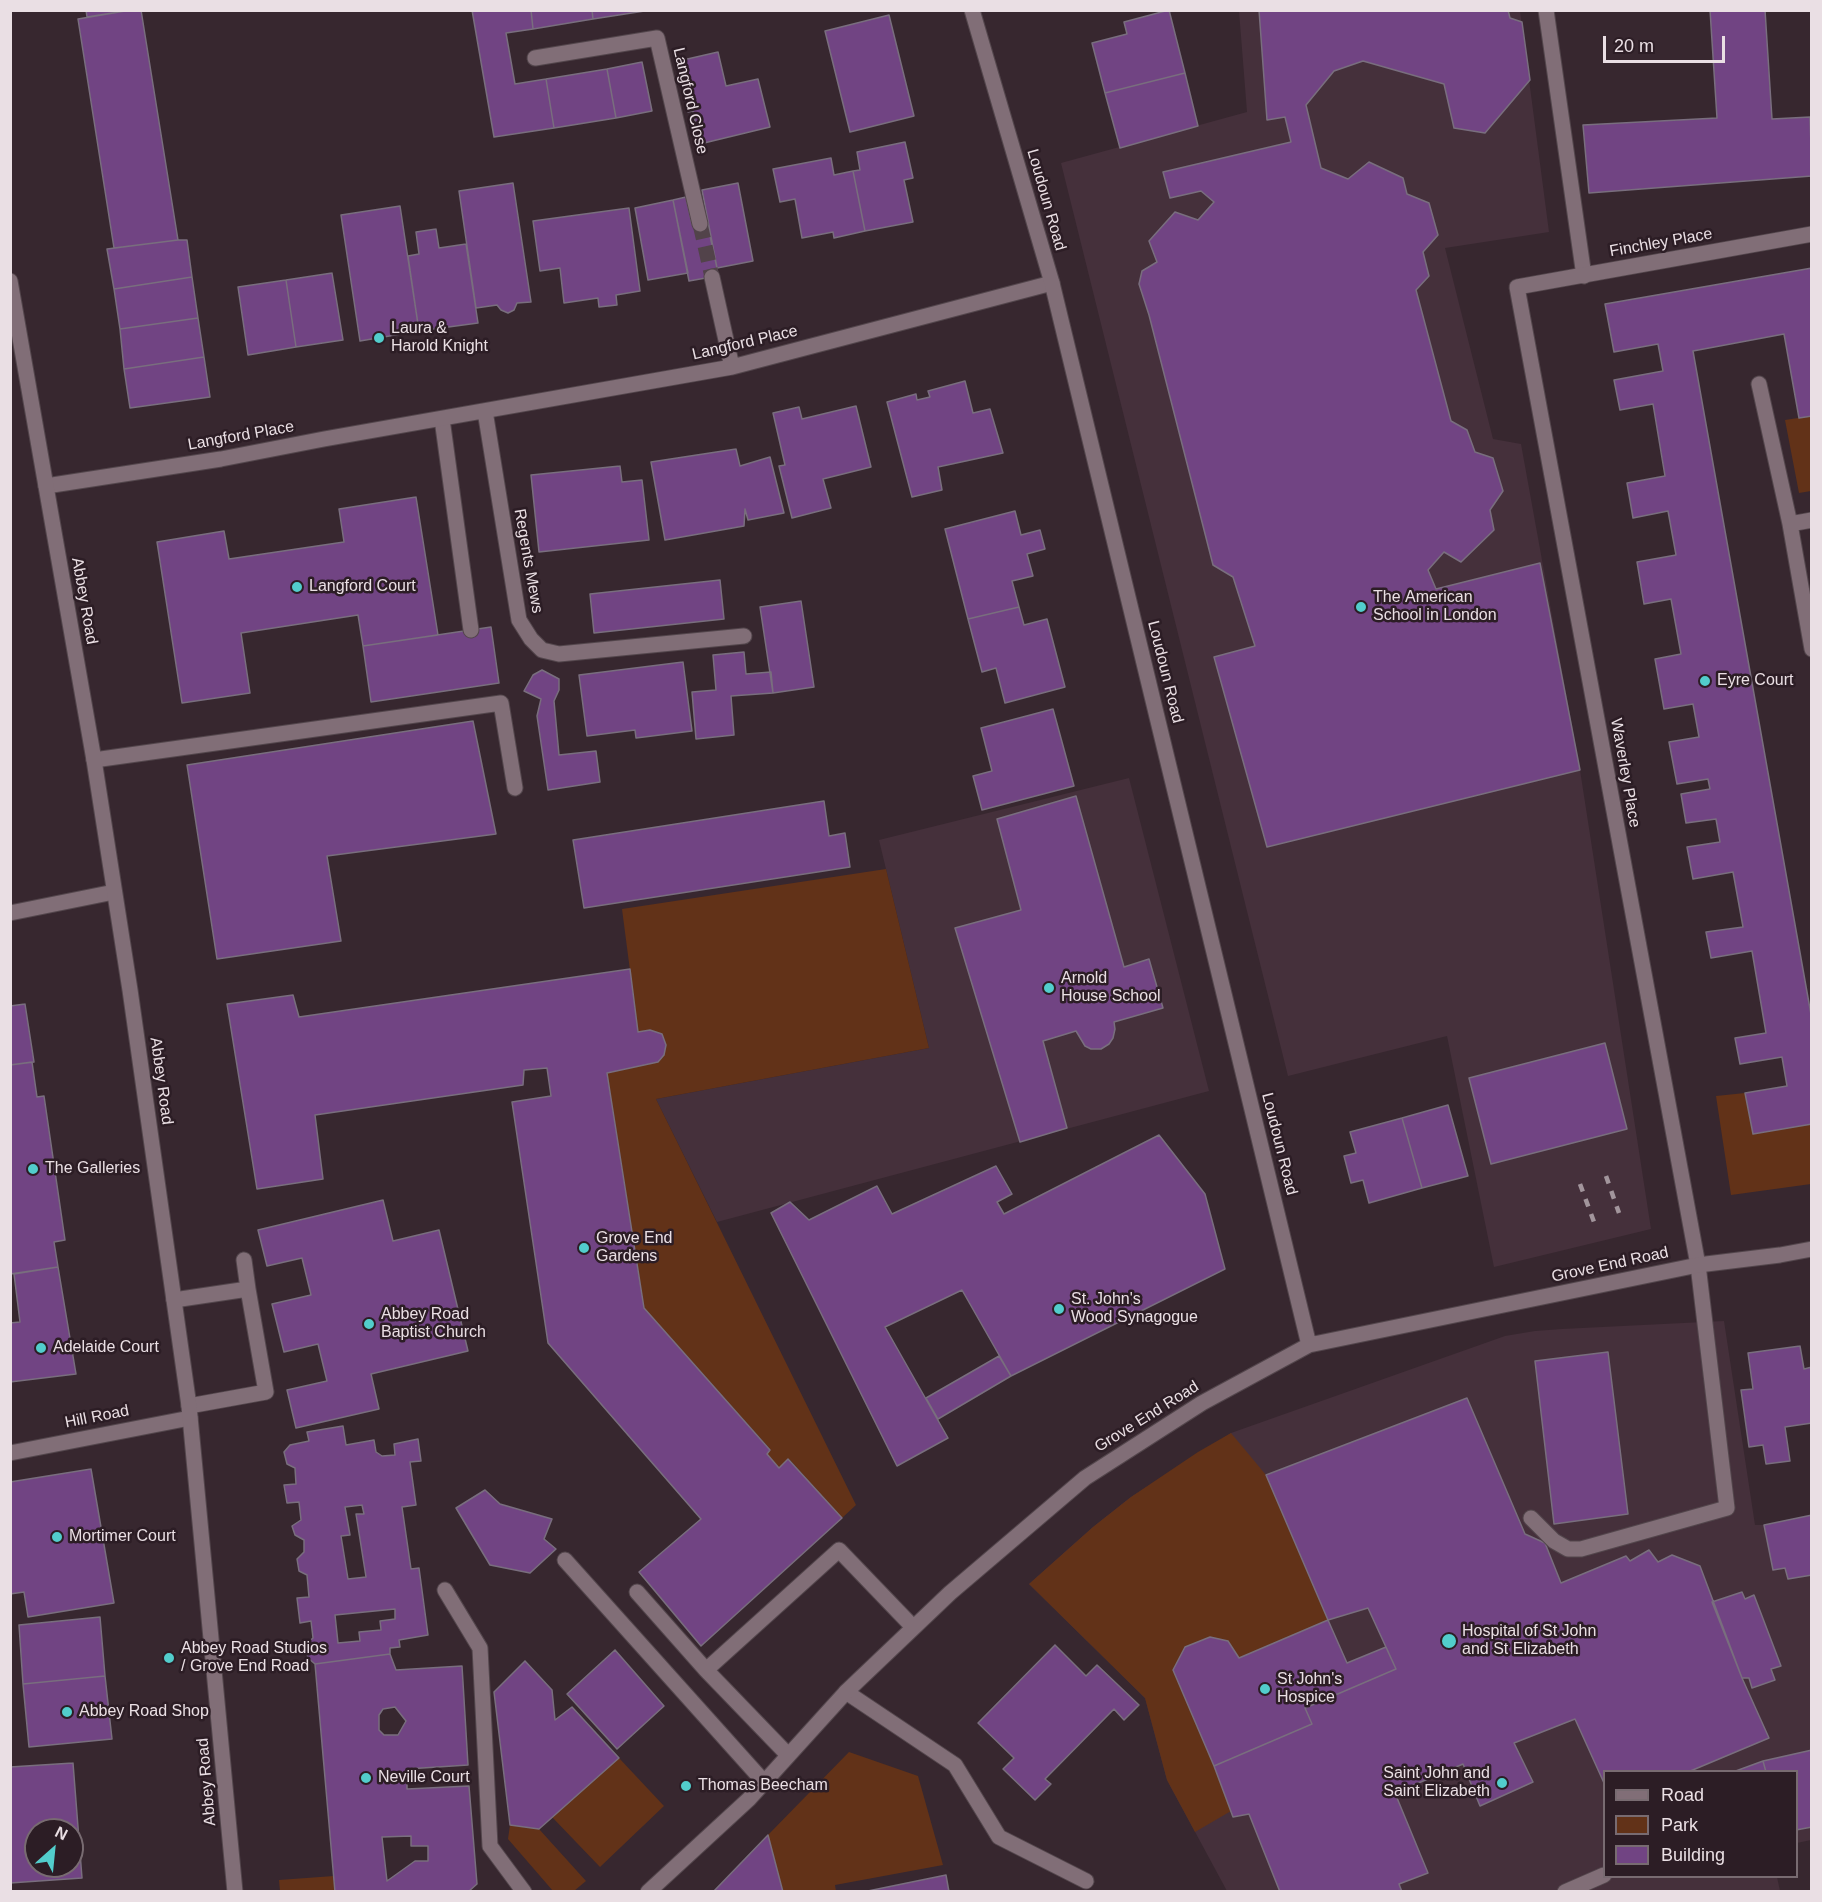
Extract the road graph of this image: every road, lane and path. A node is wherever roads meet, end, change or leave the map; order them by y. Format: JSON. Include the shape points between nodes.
{"nodes":[{"id":1,"x":972,"y":10,"type":"edge"},
{"id":2,"x":1546,"y":10,"type":"edge"},
{"id":3,"x":535,"y":58,"type":"dead end"},
{"id":4,"x":700,"y":224,"type":"tunnel mouth"},
{"id":5,"x":1812,"y":234,"type":"edge"},
{"id":6,"x":1584,"y":276,"type":"junction"},
{"id":7,"x":712,"y":277,"type":"tunnel mouth"},
{"id":8,"x":10,"y":281,"type":"edge"},
{"id":9,"x":1052,"y":283,"type":"junction"},
{"id":10,"x":1517,"y":287,"type":"joint"},
{"id":11,"x":14,"y":319,"type":"edge"},
{"id":12,"x":732,"y":367,"type":"junction"},
{"id":13,"x":1759,"y":384,"type":"dead end"},
{"id":14,"x":485,"y":411,"type":"junction"},
{"id":15,"x":442,"y":418,"type":"junction"},
{"id":16,"x":46,"y":486,"type":"junction"},
{"id":17,"x":1812,"y":520,"type":"edge"},
{"id":18,"x":1790,"y":524,"type":"junction"},
{"id":19,"x":471,"y":630,"type":"dead end"},
{"id":20,"x":744,"y":636,"type":"dead end"},
{"id":21,"x":1812,"y":649,"type":"edge"},
{"id":22,"x":94,"y":760,"type":"junction"},
{"id":23,"x":515,"y":788,"type":"dead end"},
{"id":24,"x":114,"y":892,"type":"junction"},
{"id":25,"x":10,"y":913,"type":"edge"},
{"id":26,"x":1812,"y":1249,"type":"edge"},
{"id":27,"x":244,"y":1260,"type":"dead end"},
{"id":28,"x":1698,"y":1265,"type":"junction"},
{"id":29,"x":248,"y":1289,"type":"junction"},
{"id":30,"x":174,"y":1300,"type":"junction"},
{"id":31,"x":1309,"y":1345,"type":"junction"},
{"id":32,"x":190,"y":1412,"type":"junction"},
{"id":33,"x":10,"y":1453,"type":"edge"},
{"id":34,"x":1531,"y":1518,"type":"dead end"},
{"id":35,"x":565,"y":1560,"type":"dead end"},
{"id":36,"x":445,"y":1590,"type":"dead end"},
{"id":37,"x":637,"y":1592,"type":"dead end"},
{"id":38,"x":913,"y":1627,"type":"junction"},
{"id":39,"x":706,"y":1670,"type":"junction"},
{"id":40,"x":846,"y":1692,"type":"junction"},
{"id":41,"x":789,"y":1755,"type":"junction"},
{"id":42,"x":764,"y":1782,"type":"junction"},
{"id":43,"x":1603,"y":1876,"type":"edge"},
{"id":44,"x":1086,"y":1881,"type":"dead end"},
{"id":45,"x":235,"y":1892,"type":"edge"},
{"id":46,"x":524,"y":1892,"type":"edge"},
{"id":47,"x":648,"y":1892,"type":"edge"},
{"id":48,"x":1565,"y":1892,"type":"edge"}],
"edges":[{"from":1,"to":9,"type":"street","name":"Loudoun Road"},
{"from":2,"to":6,"type":"street"},
{"from":3,"to":4,"type":"street","name":"Langford Close","via":[[657,38]]},
{"from":5,"to":6,"type":"street","name":"Finchley Place"},
{"from":6,"to":10,"type":"street","name":"Finchley Place"},
{"from":7,"to":12,"type":"street"},
{"from":8,"to":11,"type":"street","name":"Abbey Road"},
{"from":9,"to":12,"type":"street","name":"Langford Place"},
{"from":9,"to":31,"type":"street","name":"Loudoun Road"},
{"from":10,"to":28,"type":"street","name":"Waverley Place"},
{"from":11,"to":16,"type":"street","name":"Abbey Road"},
{"from":12,"to":14,"type":"street","name":"Langford Place"},
{"from":13,"to":18,"type":"street"},
{"from":14,"to":15,"type":"street","name":"Langford Place"},
{"from":14,"to":20,"type":"street","name":"Regents Mews","via":[[519,620],[542,650],[559,654]]},
{"from":15,"to":16,"type":"street","name":"Langford Place","via":[[221,459]]},
{"from":15,"to":19,"type":"street"},
{"from":16,"to":22,"type":"street","name":"Abbey Road"},
{"from":17,"to":18,"type":"street"},
{"from":18,"to":21,"type":"street"},
{"from":22,"to":23,"type":"street","via":[[501,703]]},
{"from":22,"to":24,"type":"street","name":"Abbey Road"},
{"from":24,"to":25,"type":"street"},
{"from":24,"to":30,"type":"street","name":"Abbey Road"},
{"from":26,"to":28,"type":"street","name":"Grove End Road"},
{"from":27,"to":29,"type":"street"},
{"from":28,"to":31,"type":"street","name":"Grove End Road"},
{"from":28,"to":34,"type":"street","name":"Waverley Place","via":[[1727,1508],[1581,1549],[1568,1549]]},
{"from":29,"to":30,"type":"street"},
{"from":29,"to":32,"type":"street","name":"Hill Road","via":[[266,1392]]},
{"from":30,"to":32,"type":"street","name":"Abbey Road"},
{"from":31,"to":38,"type":"street","name":"Grove End Road","via":[[1202,1403],[1085,1478]]},
{"from":32,"to":33,"type":"street","name":"Hill Road"},
{"from":32,"to":45,"type":"street","name":"Abbey Road"},
{"from":35,"to":42,"type":"street"},
{"from":36,"to":46,"type":"street","via":[[480,1647],[490,1846]]},
{"from":37,"to":39,"type":"street"},
{"from":38,"to":39,"type":"street","via":[[839,1550]]},
{"from":38,"to":40,"type":"street","name":"Grove End Road"},
{"from":39,"to":41,"type":"street"},
{"from":40,"to":41,"type":"street","name":"Grove End Road"},
{"from":40,"to":44,"type":"street","via":[[955,1765],[999,1837]]},
{"from":41,"to":42,"type":"street","name":"Grove End Road"},
{"from":42,"to":47,"type":"street","name":"Grove End Road"},
{"from":43,"to":48,"type":"street"}]}
